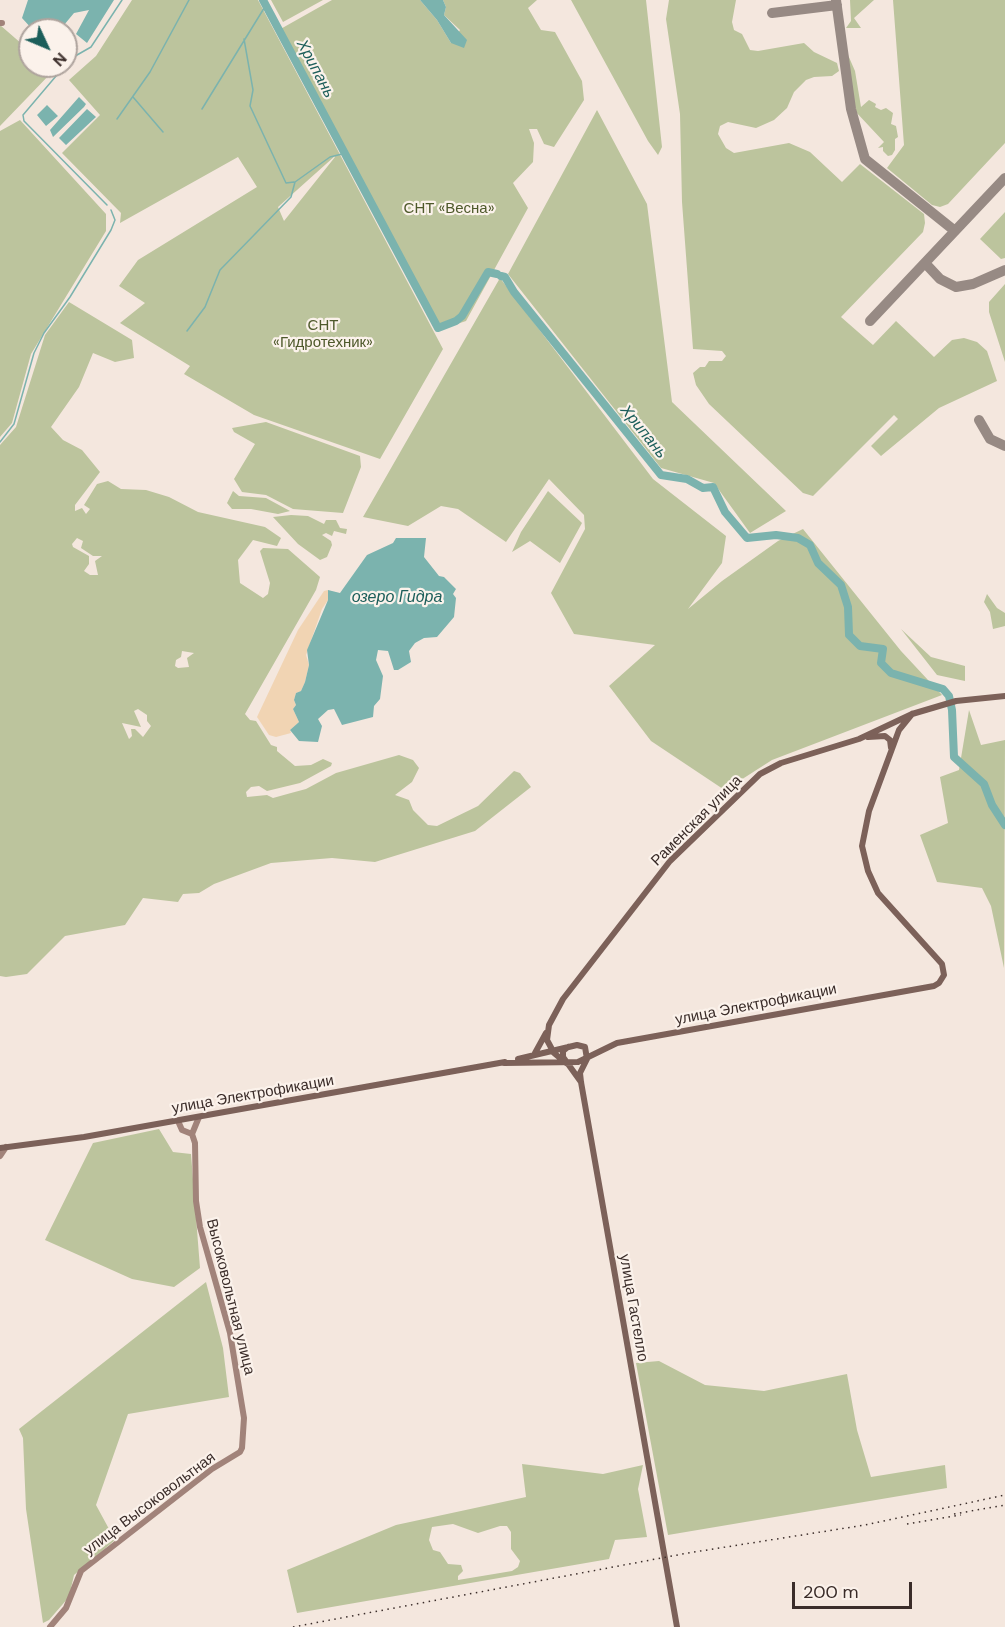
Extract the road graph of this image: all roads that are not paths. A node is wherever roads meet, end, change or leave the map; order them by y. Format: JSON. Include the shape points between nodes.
{"nodes":[{"id":1,"x":1005,"y":696,"type":"edge"},
{"id":2,"x":912,"y":714,"type":"junction"},
{"id":3,"x":893,"y":722,"type":"junction"},
{"id":4,"x":899,"y":730,"type":"junction"},
{"id":5,"x":859,"y":739,"type":"junction"},
{"id":6,"x":891,"y":749,"type":"junction"},
{"id":7,"x":549,"y":1025,"type":"junction"},
{"id":8,"x":568,"y":1046,"type":"junction"},
{"id":9,"x":552,"y":1050,"type":"junction"},
{"id":10,"x":533,"y":1055,"type":"junction"},
{"id":11,"x":587,"y":1059,"type":"junction"},
{"id":12,"x":504,"y":1063,"type":"junction"},
{"id":13,"x":566,"y":1063,"type":"junction"},
{"id":14,"x":581,"y":1082,"type":"junction"},
{"id":15,"x":199,"y":1117,"type":"junction"},
{"id":16,"x":178,"y":1121,"type":"junction"},
{"id":17,"x":192,"y":1134,"type":"junction"},
{"id":18,"x":3,"y":1148,"type":"edge"},
{"id":19,"x":0,"y":1156,"type":"edge"},
{"id":20,"x":229,"y":1460,"type":"joint"},
{"id":21,"x":50,"y":1627,"type":"edge"},
{"id":22,"x":676,"y":1627,"type":"edge"}],
"edges":[{"from":1,"to":2,"type":"main road","name":"Раменская улица","via":[[956,701]]},
{"from":2,"to":3,"type":"main road","name":"Раменская улица"},
{"from":2,"to":4,"type":"main road"},
{"from":3,"to":4,"type":"main road","via":[[886,732],[891,735]]},
{"from":3,"to":5,"type":"main road","name":"Раменская улица"},
{"from":4,"to":6,"type":"main road"},
{"from":5,"to":6,"type":"main road","via":[[885,736]]},
{"from":5,"to":7,"type":"main road","name":"Раменская улица","via":[[781,763],[760,774],[670,861],[578,977]]},
{"from":6,"to":11,"type":"main road","name":"улица Электрофикации","via":[[869,811],[862,846],[878,893],[942,964],[944,975],[934,986],[627,1041]]},
{"from":7,"to":9,"type":"main road","via":[[547,1040]]},
{"from":7,"to":10,"type":"main road","name":"Раменская улица"},
{"from":8,"to":9,"type":"main road"},
{"from":8,"to":11,"type":"main road","via":[[583,1046]]},
{"from":8,"to":13,"type":"main road","via":[[562,1054]]},
{"from":9,"to":10,"type":"main road"},
{"from":9,"to":13,"type":"main road","name":"улица Гастелло"},
{"from":10,"to":12,"type":"main road"},
{"from":11,"to":13,"type":"main road","name":"улица Электрофикации"},
{"from":11,"to":14,"type":"main road","name":"улица Гастелло","via":[[580,1073]]},
{"from":12,"to":13,"type":"main road","name":"улица Электрофикации"},
{"from":12,"to":15,"type":"main road","name":"улица Электрофикации"},
{"from":13,"to":14,"type":"main road","name":"улица Гастелло"},
{"from":14,"to":22,"type":"main road","name":"улица Гастелло"},
{"from":15,"to":16,"type":"main road","name":"улица Электрофикации"},
{"from":15,"to":17,"type":"street","name":"Высоковольтная улица"},
{"from":16,"to":17,"type":"street","via":[[182,1130]]},
{"from":16,"to":18,"type":"main road","name":"улица Электрофикации"},
{"from":17,"to":20,"type":"street","name":"Высоковольтная улица","via":[[200,1227],[229,1331],[243,1410],[242,1448]]},
{"from":18,"to":19,"type":"street"},
{"from":20,"to":21,"type":"street","name":"улица Высоковольтная","via":[[212,1468],[81,1571],[66,1608]]}]}
